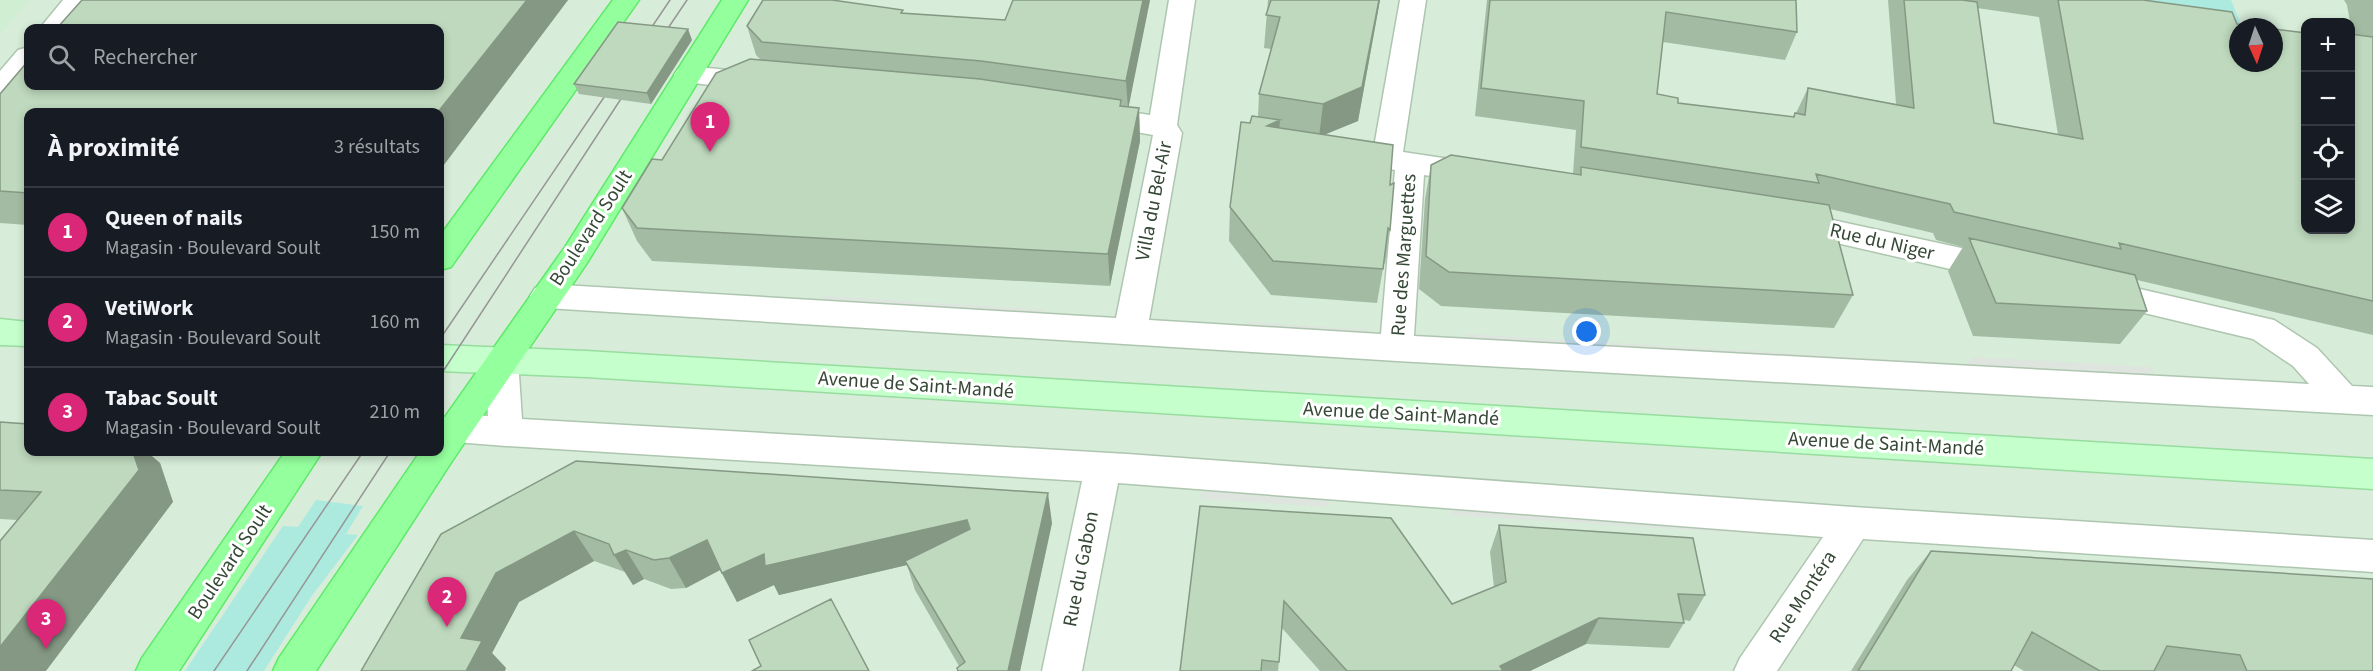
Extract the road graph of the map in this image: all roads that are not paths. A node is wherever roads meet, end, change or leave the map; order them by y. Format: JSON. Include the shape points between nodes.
{"nodes":[{"id":1,"x":77,"y":0,"type":"edge"},
{"id":2,"x":626,"y":0,"type":"edge"},
{"id":3,"x":735,"y":0,"type":"edge"},
{"id":4,"x":1182,"y":0,"type":"edge"},
{"id":5,"x":1413,"y":0,"type":"edge"},
{"id":6,"x":56,"y":24,"type":"edge"},
{"id":7,"x":24,"y":61,"type":"edge"},
{"id":8,"x":688,"y":75,"type":"junction"},
{"id":9,"x":784,"y":84,"type":"edge"},
{"id":10,"x":0,"y":89,"type":"edge"},
{"id":11,"x":1068,"y":112,"type":"edge"},
{"id":12,"x":1162,"y":127,"type":"junction"},
{"id":13,"x":1318,"y":149,"type":"edge"},
{"id":14,"x":1399,"y":161,"type":"junction"},
{"id":15,"x":1499,"y":176,"type":"edge"},
{"id":16,"x":1767,"y":219,"type":"edge"},
{"id":17,"x":444,"y":253,"type":"edge"},
{"id":18,"x":2020,"y":273,"type":"edge"},
{"id":19,"x":2078,"y":287,"type":"edge"},
{"id":20,"x":546,"y":296,"type":"junction"},
{"id":21,"x":0,"y":332,"type":"edge"},
{"id":22,"x":1130,"y":332,"type":"junction"},
{"id":23,"x":24,"y":334,"type":"edge"},
{"id":24,"x":1398,"y":348,"type":"junction"},
{"id":25,"x":444,"y":358,"type":"edge"},
{"id":26,"x":501,"y":360,"type":"junction"},
{"id":27,"x":2359,"y":400,"type":"edge"},
{"id":28,"x":506,"y":432,"type":"junction"},
{"id":29,"x":445,"y":443,"type":"edge"},
{"id":30,"x":301,"y":456,"type":"edge"},
{"id":31,"x":436,"y":456,"type":"edge"},
{"id":32,"x":1104,"y":468,"type":"junction"},
{"id":33,"x":2373,"y":474,"type":"edge"},
{"id":34,"x":1852,"y":523,"type":"junction"},
{"id":35,"x":2373,"y":556,"type":"edge"},
{"id":36,"x":156,"y":671,"type":"edge"},
{"id":37,"x":293,"y":671,"type":"edge"},
{"id":38,"x":1062,"y":671,"type":"edge"},
{"id":39,"x":1754,"y":671,"type":"edge"}],
"edges":[{"from":1,"to":6,"type":"street"},
{"from":2,"to":17,"type":"main road"},
{"from":3,"to":8,"type":"main road","name":"Boulevard Soult"},
{"from":4,"to":12,"type":"street","name":"Villa du Bel-Air"},
{"from":5,"to":14,"type":"street","name":"Rue des Marguettes"},
{"from":7,"to":10,"type":"street"},
{"from":8,"to":9,"type":"street"},
{"from":8,"to":20,"type":"main road","name":"Boulevard Soult","via":[[576,255]]},
{"from":11,"to":12,"type":"street"},
{"from":12,"to":22,"type":"street","name":"Villa du Bel-Air","via":[[1168,133]]},
{"from":13,"to":14,"type":"street"},
{"from":14,"to":15,"type":"street"},
{"from":14,"to":24,"type":"street","name":"Rue des Marguettes"},
{"from":16,"to":18,"type":"street","name":"Rue du Niger"},
{"from":19,"to":27,"type":"street","via":[[2262,329]]},
{"from":20,"to":22,"type":"street"},
{"from":20,"to":26,"type":"main road","name":"Boulevard Soult"},
{"from":21,"to":23,"type":"main road"},
{"from":22,"to":24,"type":"street"},
{"from":24,"to":27,"type":"street"},
{"from":25,"to":26,"type":"main road","name":"Avenue de Saint-Mandé"},
{"from":26,"to":28,"type":"street"},
{"from":26,"to":29,"type":"main road","name":"Boulevard Soult"},
{"from":26,"to":33,"type":"main road","name":"Avenue de Saint-Mandé"},
{"from":28,"to":29,"type":"street"},
{"from":28,"to":32,"type":"street"},
{"from":30,"to":36,"type":"main road","name":"Boulevard Soult"},
{"from":31,"to":37,"type":"main road","name":"Boulevard Soult"},
{"from":32,"to":34,"type":"street"},
{"from":32,"to":38,"type":"street","name":"Rue du Gabon"},
{"from":34,"to":35,"type":"street"},
{"from":34,"to":39,"type":"street","name":"Rue Montéra"}]}
